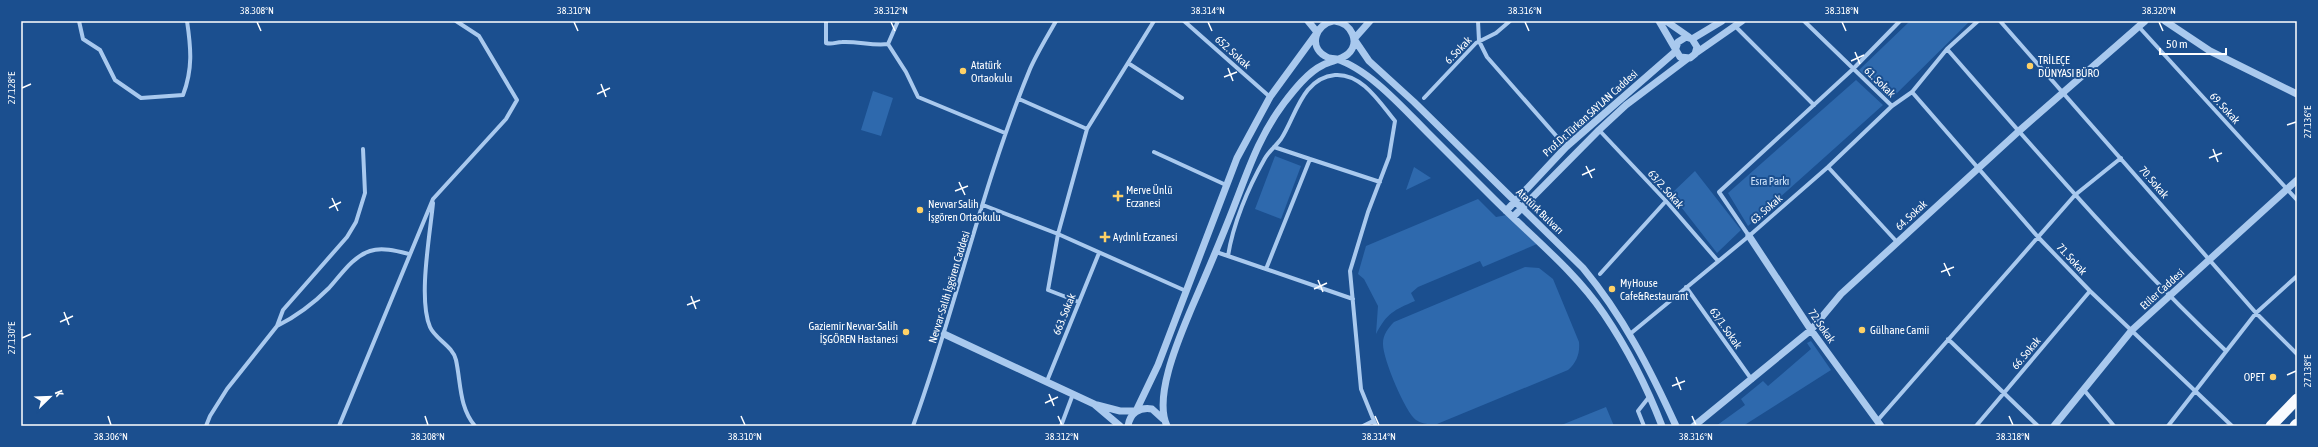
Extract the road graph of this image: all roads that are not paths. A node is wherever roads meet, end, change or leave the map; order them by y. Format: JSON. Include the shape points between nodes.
{"nodes":[{"id":1,"x":79,"y":21,"type":"edge"},
{"id":2,"x":187,"y":21,"type":"edge"},
{"id":3,"x":456,"y":21,"type":"edge"},
{"id":4,"x":826,"y":21,"type":"edge"},
{"id":5,"x":898,"y":21,"type":"edge"},
{"id":6,"x":1056,"y":21,"type":"edge"},
{"id":7,"x":1154,"y":21,"type":"edge"},
{"id":8,"x":1308,"y":21,"type":"edge"},
{"id":9,"x":1334,"y":21,"type":"edge"},
{"id":10,"x":1370,"y":21,"type":"edge"},
{"id":11,"x":1478,"y":21,"type":"edge"},
{"id":12,"x":1510,"y":21,"type":"edge"},
{"id":13,"x":1659,"y":21,"type":"edge"},
{"id":14,"x":1666,"y":21,"type":"edge"},
{"id":15,"x":1722,"y":21,"type":"edge"},
{"id":16,"x":1742,"y":21,"type":"edge"},
{"id":17,"x":1804,"y":21,"type":"edge"},
{"id":18,"x":1900,"y":21,"type":"edge"},
{"id":19,"x":1978,"y":21,"type":"edge"},
{"id":20,"x":2000,"y":21,"type":"edge"},
{"id":21,"x":2145,"y":21,"type":"edge"},
{"id":22,"x":2165,"y":21,"type":"edge"},
{"id":23,"x":1188,"y":22,"type":"edge"},
{"id":24,"x":1735,"y":26,"type":"junction"},
{"id":25,"x":2139,"y":27,"type":"junction"},
{"id":26,"x":1317,"y":32,"type":"junction"},
{"id":27,"x":1691,"y":38,"type":"junction"},
{"id":28,"x":1354,"y":39,"type":"junction"},
{"id":29,"x":1479,"y":41,"type":"junction"},
{"id":30,"x":888,"y":44,"type":"junction"},
{"id":31,"x":1947,"y":49,"type":"junction"},
{"id":32,"x":1676,"y":50,"type":"junction"},
{"id":33,"x":1696,"y":53,"type":"junction"},
{"id":34,"x":1336,"y":59,"type":"junction"},
{"id":35,"x":1687,"y":59,"type":"junction"},
{"id":36,"x":1128,"y":63,"type":"junction"},
{"id":37,"x":1853,"y":69,"type":"junction"},
{"id":38,"x":1912,"y":92,"type":"junction"},
{"id":39,"x":2063,"y":93,"type":"junction"},
{"id":40,"x":2297,"y":94,"type":"edge"},
{"id":41,"x":1270,"y":97,"type":"junction"},
{"id":42,"x":1019,"y":98,"type":"junction"},
{"id":43,"x":1182,"y":98,"type":"dead end"},
{"id":44,"x":1424,"y":98,"type":"dead end"},
{"id":45,"x":1814,"y":105,"type":"junction"},
{"id":46,"x":1892,"y":106,"type":"junction"},
{"id":47,"x":1087,"y":129,"type":"junction"},
{"id":48,"x":1599,"y":130,"type":"junction"},
{"id":49,"x":2019,"y":131,"type":"junction"},
{"id":50,"x":1005,"y":133,"type":"junction"},
{"id":51,"x":1274,"y":147,"type":"junction"},
{"id":52,"x":1566,"y":147,"type":"junction"},
{"id":53,"x":363,"y":149,"type":"dead end"},
{"id":54,"x":1154,"y":152,"type":"dead end"},
{"id":55,"x":2121,"y":158,"type":"junction"},
{"id":56,"x":1310,"y":159,"type":"junction"},
{"id":57,"x":1828,"y":167,"type":"junction"},
{"id":58,"x":1979,"y":167,"type":"junction"},
{"id":59,"x":2297,"y":180,"type":"edge"},
{"id":60,"x":1380,"y":182,"type":"junction"},
{"id":61,"x":1226,"y":185,"type":"junction"},
{"id":62,"x":2287,"y":188,"type":"junction"},
{"id":63,"x":2075,"y":195,"type":"junction"},
{"id":64,"x":433,"y":199,"type":"junction"},
{"id":65,"x":2297,"y":200,"type":"edge"},
{"id":66,"x":1666,"y":201,"type":"junction"},
{"id":67,"x":1515,"y":202,"type":"junction"},
{"id":68,"x":983,"y":205,"type":"junction"},
{"id":69,"x":1522,"y":208,"type":"junction"},
{"id":70,"x":1506,"y":211,"type":"junction"},
{"id":71,"x":1513,"y":217,"type":"junction"},
{"id":72,"x":1058,"y":234,"type":"junction"},
{"id":73,"x":1749,"y":236,"type":"junction"},
{"id":74,"x":2038,"y":237,"type":"junction"},
{"id":75,"x":1897,"y":242,"type":"junction"},
{"id":76,"x":1216,"y":252,"type":"junction"},
{"id":77,"x":1099,"y":253,"type":"junction"},
{"id":78,"x":409,"y":254,"type":"junction"},
{"id":79,"x":1228,"y":256,"type":"junction"},
{"id":80,"x":2211,"y":260,"type":"junction"},
{"id":81,"x":1718,"y":261,"type":"junction"},
{"id":82,"x":1266,"y":269,"type":"junction"},
{"id":83,"x":1600,"y":274,"type":"dead end"},
{"id":84,"x":2297,"y":276,"type":"edge"},
{"id":85,"x":1686,"y":287,"type":"junction"},
{"id":86,"x":1186,"y":291,"type":"junction"},
{"id":87,"x":2090,"y":291,"type":"junction"},
{"id":88,"x":2169,"y":297,"type":"junction"},
{"id":89,"x":1353,"y":299,"type":"junction"},
{"id":90,"x":1079,"y":302,"type":"junction"},
{"id":91,"x":2256,"y":313,"type":"junction"},
{"id":92,"x":277,"y":326,"type":"junction"},
{"id":93,"x":1811,"y":330,"type":"junction"},
{"id":94,"x":2132,"y":330,"type":"junction"},
{"id":95,"x":944,"y":334,"type":"junction"},
{"id":96,"x":1630,"y":334,"type":"junction"},
{"id":97,"x":1948,"y":340,"type":"junction"},
{"id":98,"x":2225,"y":350,"type":"junction"},
{"id":99,"x":2297,"y":354,"type":"edge"},
{"id":100,"x":1752,"y":380,"type":"junction"},
{"id":101,"x":1046,"y":382,"type":"junction"},
{"id":102,"x":2084,"y":390,"type":"junction"},
{"id":103,"x":2195,"y":391,"type":"junction"},
{"id":104,"x":2004,"y":393,"type":"junction"},
{"id":105,"x":1073,"y":394,"type":"junction"},
{"id":106,"x":1649,"y":397,"type":"junction"},
{"id":107,"x":2297,"y":399,"type":"edge"},
{"id":108,"x":1094,"y":404,"type":"junction"},
{"id":109,"x":1136,"y":411,"type":"junction"},
{"id":110,"x":1373,"y":421,"type":"junction"},
{"id":111,"x":1165,"y":424,"type":"edge"},
{"id":112,"x":1879,"y":424,"type":"edge"},
{"id":113,"x":2297,"y":424,"type":"edge"},
{"id":114,"x":206,"y":426,"type":"edge"},
{"id":115,"x":339,"y":426,"type":"edge"},
{"id":116,"x":475,"y":426,"type":"edge"},
{"id":117,"x":913,"y":426,"type":"edge"},
{"id":118,"x":1061,"y":426,"type":"edge"},
{"id":119,"x":1120,"y":426,"type":"edge"},
{"id":120,"x":1128,"y":426,"type":"edge"},
{"id":121,"x":1363,"y":426,"type":"edge"},
{"id":122,"x":1376,"y":426,"type":"edge"},
{"id":123,"x":1644,"y":426,"type":"edge"},
{"id":124,"x":1662,"y":426,"type":"edge"},
{"id":125,"x":1676,"y":426,"type":"edge"},
{"id":126,"x":1694,"y":426,"type":"edge"},
{"id":127,"x":1976,"y":426,"type":"edge"},
{"id":128,"x":2038,"y":426,"type":"edge"},
{"id":129,"x":2054,"y":426,"type":"edge"},
{"id":130,"x":2114,"y":426,"type":"edge"},
{"id":131,"x":2168,"y":426,"type":"edge"},
{"id":132,"x":2232,"y":426,"type":"edge"},
{"id":133,"x":2271,"y":426,"type":"edge"},
{"id":134,"x":2295,"y":426,"type":"edge"}],
"edges":[{"from":1,"to":2,"type":"street","via":[[83,39],[100,50],[115,80],[141,98],[183,95],[189,78],[191,52]]},
{"from":3,"to":64,"type":"street","via":[[479,36],[517,100],[506,119]]},
{"from":4,"to":30,"type":"street","via":[[826,43],[874,46]]},
{"from":5,"to":30,"type":"street"},
{"from":6,"to":42,"type":"street","name":"Nevvar-Salih İşgören Caddesi","via":[[1031,68]]},
{"from":7,"to":36,"type":"street"},
{"from":8,"to":26,"type":"street"},
{"from":9,"to":26,"type":"street","name":"Atatürk Bulvarı","via":[[1324,24]]},
{"from":9,"to":28,"type":"street","name":"Atatürk Bulvarı","via":[[1350,28]]},
{"from":10,"to":28,"type":"street"},
{"from":11,"to":29,"type":"street"},
{"from":12,"to":29,"type":"street","name":"6. Sokak","via":[[1496,33]]},
{"from":13,"to":32,"type":"street"},
{"from":14,"to":27,"type":"street"},
{"from":15,"to":27,"type":"street"},
{"from":16,"to":24,"type":"street"},
{"from":17,"to":37,"type":"street","name":"61. Sokak"},
{"from":18,"to":37,"type":"street","name":"63. Sokak"},
{"from":19,"to":31,"type":"street","name":"63. Sokak"},
{"from":20,"to":39,"type":"street","name":"70. Sokak"},
{"from":21,"to":25,"type":"street","name":"64. Sokak"},
{"from":22,"to":40,"type":"street","via":[[2210,51]]},
{"from":23,"to":41,"type":"street","name":"652. Sokak"},
{"from":24,"to":33,"type":"street"},
{"from":24,"to":45,"type":"street"},
{"from":25,"to":39,"type":"street","name":"64. Sokak"},
{"from":25,"to":62,"type":"street","name":"69. Sokak"},
{"from":26,"to":34,"type":"street","via":[[1316,45],[1319,51],[1330,59]]},
{"from":26,"to":41,"type":"street","name":"Atatürk Bulvarı"},
{"from":27,"to":32,"type":"street","via":[[1680,39]]},
{"from":27,"to":33,"type":"street","via":[[1696,44]]},
{"from":28,"to":34,"type":"street","via":[[1347,55]]},
{"from":28,"to":67,"type":"street","name":"Atatürk Bulvarı","via":[[1369,61]]},
{"from":29,"to":44,"type":"street","name":"6. Sokak"},
{"from":29,"to":52,"type":"street","via":[[1487,57]]},
{"from":30,"to":50,"type":"street","via":[[918,97]]},
{"from":31,"to":38,"type":"street","name":"63. Sokak"},
{"from":31,"to":49,"type":"street"},
{"from":32,"to":35,"type":"street","via":[[1680,57]]},
{"from":32,"to":52,"type":"street","name":"Prof.Dr.Türkan SAYLAN Caddesi"},
{"from":33,"to":35,"type":"street"},
{"from":34,"to":70,"type":"street","via":[[1368,76]]},
{"from":34,"to":76,"type":"street","via":[[1321,66],[1305,79],[1264,132]]},
{"from":35,"to":48,"type":"street","name":"Prof.Dr.Türkan SAYLAN Caddesi","via":[[1626,105]]},
{"from":36,"to":43,"type":"street"},
{"from":36,"to":47,"type":"street"},
{"from":37,"to":45,"type":"street","name":"63. Sokak"},
{"from":37,"to":46,"type":"street","name":"61. Sokak"},
{"from":38,"to":46,"type":"street","name":"63. Sokak"},
{"from":38,"to":58,"type":"street","name":"71. Sokak"},
{"from":39,"to":49,"type":"street","name":"64. Sokak"},
{"from":39,"to":55,"type":"street","name":"70. Sokak"},
{"from":41,"to":61,"type":"street","name":"Atatürk Bulvarı","via":[[1237,158]]},
{"from":42,"to":47,"type":"street"},
{"from":42,"to":50,"type":"street","name":"Nevvar-Salih İşgören Caddesi"},
{"from":45,"to":73,"type":"street","name":"63. Sokak","via":[[1719,192]]},
{"from":46,"to":57,"type":"street","name":"63. Sokak"},
{"from":47,"to":72,"type":"street"},
{"from":48,"to":66,"type":"street","name":"63/2. Sokak"},
{"from":48,"to":69,"type":"street","name":"Prof.Dr.Türkan SAYLAN Caddesi"},
{"from":49,"to":58,"type":"street","name":"64. Sokak"},
{"from":49,"to":63,"type":"street"},
{"from":50,"to":68,"type":"street","name":"Nevvar-Salih İşgören Caddesi"},
{"from":51,"to":56,"type":"street"},
{"from":51,"to":60,"type":"street","via":[[1309,88],[1320,79],[1336,75],[1355,79],[1372,93],[1396,121],[1390,157]]},
{"from":51,"to":79,"type":"street","via":[[1264,159],[1232,232]]},
{"from":52,"to":67,"type":"street","name":"Prof.Dr.Türkan SAYLAN Caddesi"},
{"from":53,"to":92,"type":"street","via":[[365,193],[356,222],[347,237],[283,310]]},
{"from":54,"to":61,"type":"street"},
{"from":55,"to":63,"type":"street"},
{"from":55,"to":80,"type":"street","name":"70. Sokak"},
{"from":56,"to":60,"type":"street"},
{"from":56,"to":82,"type":"street"},
{"from":57,"to":73,"type":"street","name":"63. Sokak"},
{"from":57,"to":75,"type":"street"},
{"from":58,"to":74,"type":"street","name":"71. Sokak"},
{"from":58,"to":75,"type":"street","name":"64. Sokak"},
{"from":59,"to":62,"type":"street","name":"Etiler Caddesi"},
{"from":60,"to":89,"type":"street","via":[[1350,270]]},
{"from":61,"to":86,"type":"street","name":"Atatürk Bulvarı"},
{"from":62,"to":65,"type":"street","name":"69. Sokak"},
{"from":62,"to":80,"type":"street","name":"Etiler Caddesi"},
{"from":63,"to":74,"type":"street"},
{"from":63,"to":88,"type":"street"},
{"from":64,"to":78,"type":"street"},
{"from":64,"to":116,"type":"street","via":[[424,304],[430,328],[456,359],[459,389],[468,418]]},
{"from":66,"to":81,"type":"street","name":"63/2. Sokak"},
{"from":66,"to":83,"type":"street"},
{"from":67,"to":69,"type":"street","name":"Atatürk Bulvarı"},
{"from":67,"to":70,"type":"street","name":"Prof.Dr.Türkan SAYLAN Caddesi"},
{"from":68,"to":72,"type":"street"},
{"from":68,"to":95,"type":"street","name":"Nevvar-Salih İşgören Caddesi"},
{"from":69,"to":71,"type":"street","name":"Prof.Dr.Türkan SAYLAN Caddesi"},
{"from":69,"to":96,"type":"street","name":"Atatürk Bulvarı","via":[[1583,268],[1603,292]]},
{"from":70,"to":71,"type":"street"},
{"from":71,"to":106,"type":"street","via":[[1574,276],[1603,314]]},
{"from":72,"to":77,"type":"street"},
{"from":72,"to":90,"type":"street","via":[[1048,290]]},
{"from":73,"to":81,"type":"street"},
{"from":73,"to":93,"type":"street","name":"72. Sokak"},
{"from":74,"to":87,"type":"street","name":"71. Sokak"},
{"from":74,"to":97,"type":"street"},
{"from":75,"to":93,"type":"street","name":"64. Sokak","via":[[1841,294]]},
{"from":76,"to":79,"type":"street"},
{"from":76,"to":111,"type":"street","via":[[1187,319],[1166,381]]},
{"from":77,"to":86,"type":"street"},
{"from":77,"to":90,"type":"street","name":"663. Sokak"},
{"from":78,"to":92,"type":"street","via":[[370,251],[355,260],[298,316]]},
{"from":78,"to":115,"type":"street"},
{"from":79,"to":82,"type":"street"},
{"from":80,"to":88,"type":"street","name":"Etiler Caddesi"},
{"from":80,"to":91,"type":"street","name":"70. Sokak"},
{"from":81,"to":85,"type":"street"},
{"from":82,"to":89,"type":"street"},
{"from":84,"to":91,"type":"street"},
{"from":85,"to":96,"type":"street"},
{"from":85,"to":100,"type":"street","name":"63/1. Sokak"},
{"from":86,"to":109,"type":"street","name":"Atatürk Bulvarı","via":[[1158,365]]},
{"from":87,"to":94,"type":"street","name":"71. Sokak"},
{"from":87,"to":104,"type":"street","name":"66. Sokak"},
{"from":88,"to":94,"type":"street","name":"Etiler Caddesi"},
{"from":88,"to":98,"type":"street"},
{"from":89,"to":110,"type":"street","via":[[1361,389]]},
{"from":90,"to":101,"type":"street","name":"663. Sokak"},
{"from":91,"to":98,"type":"street"},
{"from":91,"to":99,"type":"street","name":"70. Sokak"},
{"from":92,"to":114,"type":"street","via":[[227,389]]},
{"from":93,"to":100,"type":"street","name":"64. Sokak"},
{"from":93,"to":112,"type":"street","name":"72. Sokak"},
{"from":94,"to":102,"type":"street","name":"Etiler Caddesi"},
{"from":94,"to":103,"type":"street","name":"71. Sokak"},
{"from":95,"to":101,"type":"street"},
{"from":95,"to":117,"type":"street","name":"Nevvar-Salih İşgören Caddesi"},
{"from":96,"to":125,"type":"street","name":"Atatürk Bulvarı"},
{"from":97,"to":104,"type":"street"},
{"from":97,"to":112,"type":"street"},
{"from":98,"to":103,"type":"street"},
{"from":100,"to":126,"type":"street","name":"64. Sokak"},
{"from":101,"to":105,"type":"street"},
{"from":102,"to":129,"type":"street","name":"Etiler Caddesi"},
{"from":102,"to":130,"type":"street"},
{"from":103,"to":131,"type":"street"},
{"from":103,"to":132,"type":"street","name":"71. Sokak"},
{"from":104,"to":127,"type":"street","name":"66. Sokak"},
{"from":104,"to":128,"type":"street"},
{"from":105,"to":108,"type":"street"},
{"from":105,"to":118,"type":"street"},
{"from":106,"to":123,"type":"street","via":[[1638,411]]},
{"from":106,"to":124,"type":"street"},
{"from":107,"to":133,"type":"highway"},
{"from":108,"to":109,"type":"street"},
{"from":108,"to":119,"type":"street"},
{"from":109,"to":111,"type":"street","via":[[1152,409]]},
{"from":109,"to":120,"type":"street","name":"Atatürk Bulvarı","via":[[1129,419]]},
{"from":110,"to":121,"type":"street"},
{"from":110,"to":122,"type":"street"},
{"from":113,"to":134,"type":"highway"}]}
